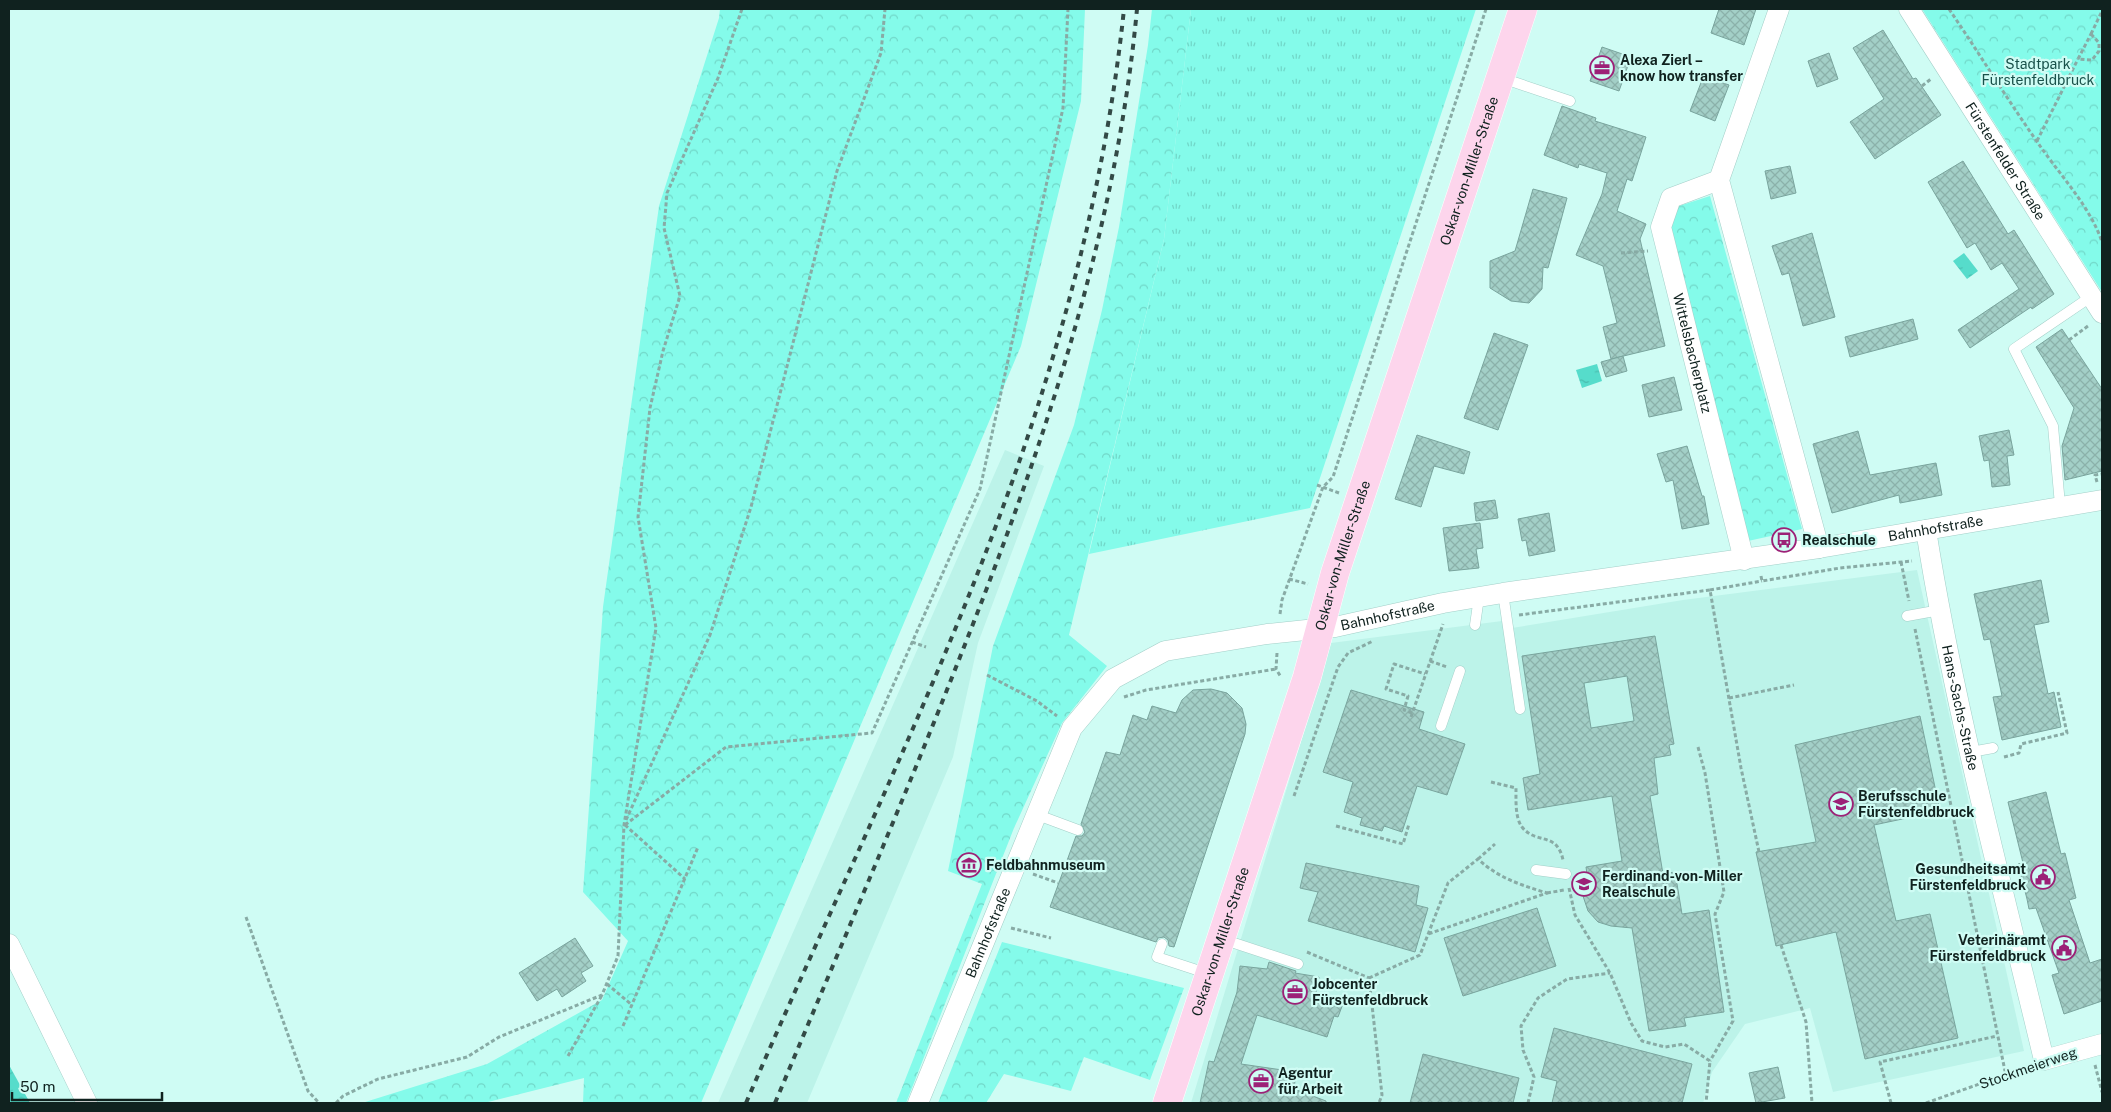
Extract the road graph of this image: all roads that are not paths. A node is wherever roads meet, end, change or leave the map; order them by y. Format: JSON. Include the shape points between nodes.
{"nodes":[{"id":1,"x":1523,"y":9,"type":"edge"},
{"id":2,"x":1779,"y":9,"type":"edge"},
{"id":3,"x":1909,"y":9,"type":"edge"},
{"id":4,"x":1501,"y":77,"type":"junction"},
{"id":5,"x":1570,"y":101,"type":"dead end"},
{"id":6,"x":1719,"y":180,"type":"junction"},
{"id":7,"x":2092,"y":296,"type":"junction"},
{"id":8,"x":2102,"y":313,"type":"edge"},
{"id":9,"x":2102,"y":500,"type":"edge"},
{"id":10,"x":2060,"y":506,"type":"junction"},
{"id":11,"x":1926,"y":530,"type":"junction"},
{"id":12,"x":1819,"y":548,"type":"junction"},
{"id":13,"x":1752,"y":564,"type":"junction"},
{"id":14,"x":1503,"y":593,"type":"junction"},
{"id":15,"x":1479,"y":597,"type":"junction"},
{"id":16,"x":1940,"y":610,"type":"junction"},
{"id":17,"x":1909,"y":615,"type":"road end"},
{"id":18,"x":1475,"y":625,"type":"dead end"},
{"id":19,"x":1321,"y":629,"type":"junction"},
{"id":20,"x":1460,"y":671,"type":"dead end"},
{"id":21,"x":1520,"y":710,"type":"dead end"},
{"id":22,"x":1442,"y":726,"type":"dead end"},
{"id":23,"x":1993,"y":748,"type":"dead end"},
{"id":24,"x":1973,"y":758,"type":"junction"},
{"id":25,"x":1035,"y":814,"type":"junction"},
{"id":26,"x":1078,"y":830,"type":"dead end"},
{"id":27,"x":1536,"y":870,"type":"dead end"},
{"id":28,"x":1566,"y":874,"type":"road end"},
{"id":29,"x":1222,"y":939,"type":"junction"},
{"id":30,"x":9,"y":944,"type":"edge"},
{"id":31,"x":1162,"y":944,"type":"dead end"},
{"id":32,"x":1298,"y":964,"type":"dead end"},
{"id":33,"x":1210,"y":974,"type":"junction"},
{"id":34,"x":2096,"y":1046,"type":"edge"},
{"id":35,"x":2044,"y":1060,"type":"joint"},
{"id":36,"x":87,"y":1103,"type":"edge"},
{"id":37,"x":918,"y":1103,"type":"edge"},
{"id":38,"x":1167,"y":1103,"type":"edge"}],
"edges":[{"from":1,"to":4,"type":"main road","name":"Oskar-von-Miller-Straße"},
{"from":2,"to":6,"type":"street"},
{"from":3,"to":7,"type":"street","name":"Fürstenfelder Straße"},
{"from":4,"to":5,"type":"lane"},
{"from":4,"to":19,"type":"main road","name":"Oskar-von-Miller-Straße","via":[[1336,574]]},
{"from":6,"to":12,"type":"street"},
{"from":6,"to":13,"type":"street","name":"Wittelsbacherplatz","via":[[1671,198],[1661,227]]},
{"from":7,"to":8,"type":"street","name":"Fürstenfelder Straße"},
{"from":7,"to":10,"type":"lane","via":[[2014,349],[2053,426]]},
{"from":9,"to":10,"type":"street","name":"Bahnhofstraße"},
{"from":10,"to":11,"type":"street","name":"Bahnhofstraße"},
{"from":11,"to":12,"type":"street","name":"Bahnhofstraße"},
{"from":11,"to":16,"type":"street","name":"Hans-Sachs-Straße"},
{"from":12,"to":13,"type":"street","name":"Bahnhofstraße"},
{"from":13,"to":14,"type":"street","name":"Bahnhofstraße"},
{"from":14,"to":15,"type":"street","name":"Bahnhofstraße"},
{"from":14,"to":21,"type":"lane"},
{"from":15,"to":18,"type":"lane"},
{"from":15,"to":19,"type":"street","name":"Bahnhofstraße"},
{"from":16,"to":17,"type":"lane"},
{"from":16,"to":24,"type":"street","name":"Hans-Sachs-Straße"},
{"from":19,"to":25,"type":"street","name":"Bahnhofstraße","via":[[1165,651],[1113,678],[1072,728]]},
{"from":19,"to":29,"type":"main road","name":"Oskar-von-Miller-Straße"},
{"from":20,"to":22,"type":"lane"},
{"from":23,"to":24,"type":"lane"},
{"from":24,"to":35,"type":"street","name":"Hans-Sachs-Straße"},
{"from":25,"to":26,"type":"lane"},
{"from":25,"to":37,"type":"street","name":"Bahnhofstraße"},
{"from":27,"to":28,"type":"lane"},
{"from":29,"to":32,"type":"lane"},
{"from":29,"to":33,"type":"main road","name":"Oskar-von-Miller-Straße"},
{"from":30,"to":36,"type":"street"},
{"from":31,"to":33,"type":"lane","via":[[1157,958]]},
{"from":33,"to":38,"type":"main road","name":"Oskar-von-Miller-Straße"},
{"from":34,"to":35,"type":"street","name":"Stockmeierweg"}]}
